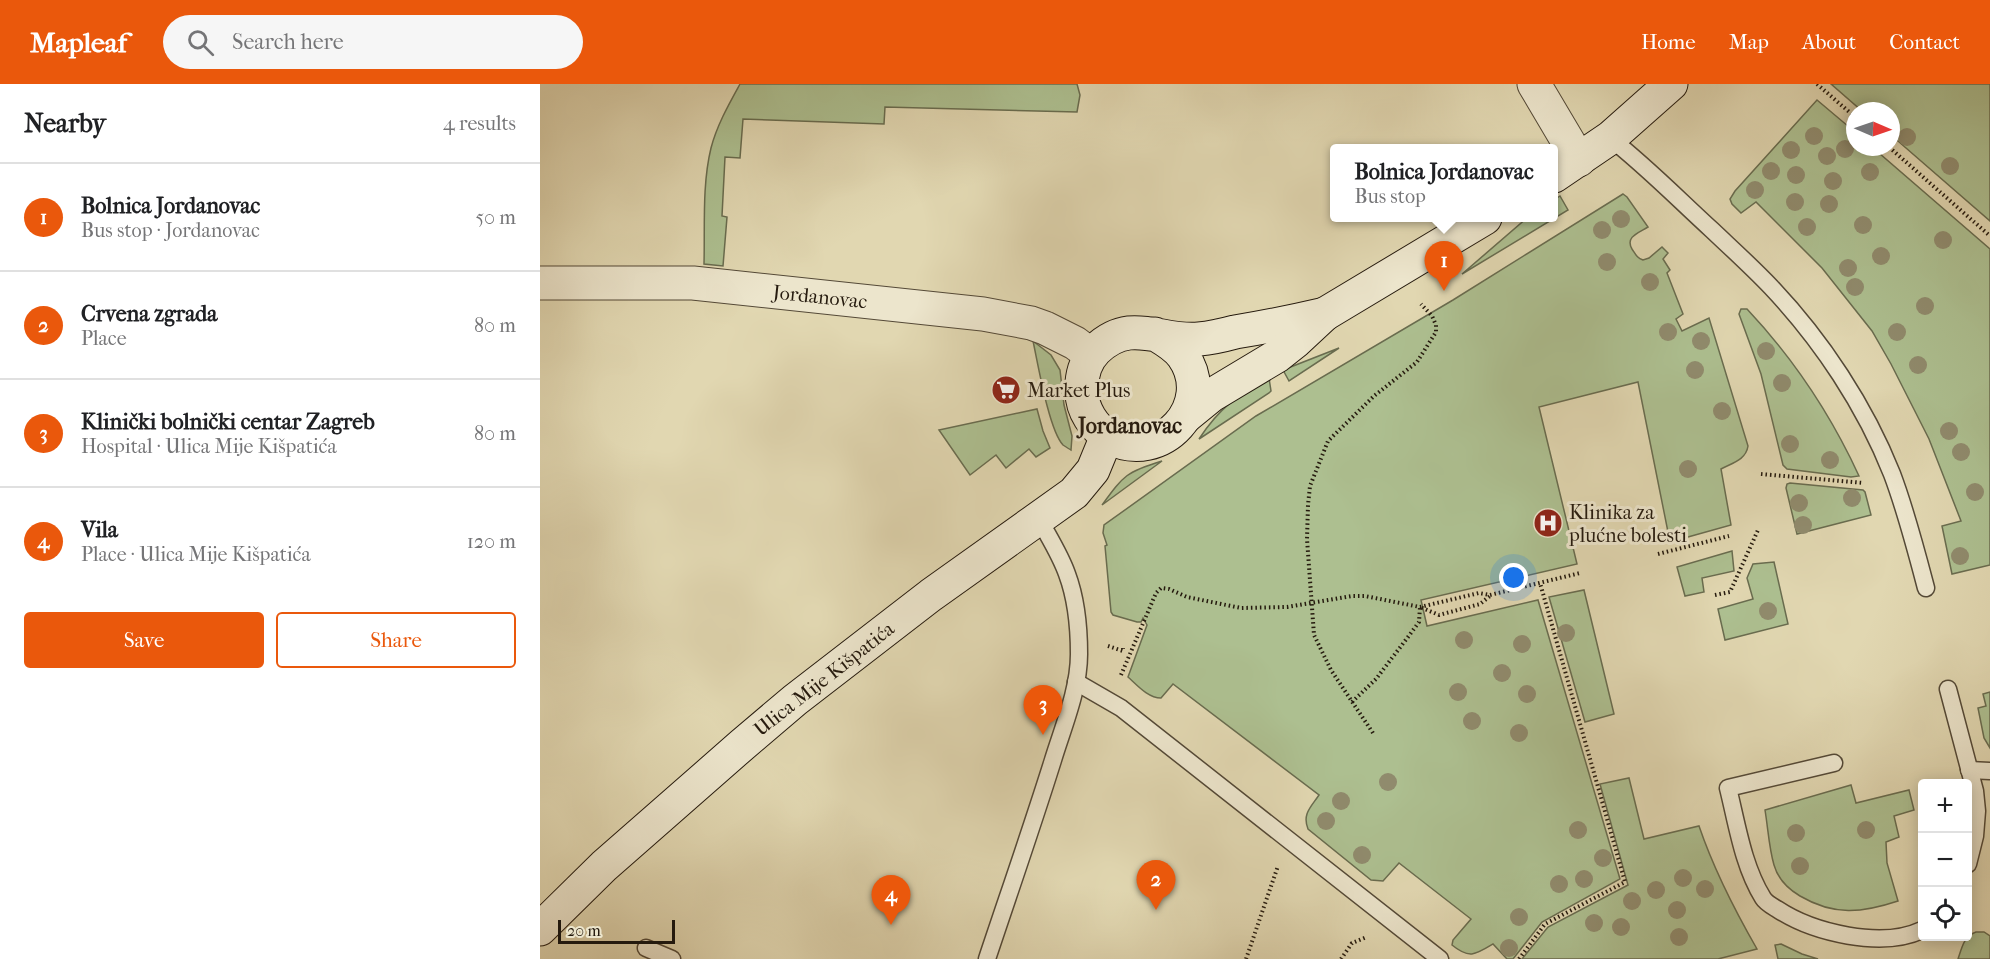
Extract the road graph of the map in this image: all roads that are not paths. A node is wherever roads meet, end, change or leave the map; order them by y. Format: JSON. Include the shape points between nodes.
{"nodes":[{"id":1,"x":1534,"y":84,"type":"edge"},
{"id":2,"x":1671,"y":84,"type":"edge"},
{"id":3,"x":1610,"y":138,"type":"junction"},
{"id":4,"x":1557,"y":144,"type":"edge"},
{"id":5,"x":1558,"y":147,"type":"edge"},
{"id":6,"x":1566,"y":168,"type":"edge"},
{"id":7,"x":1478,"y":222,"type":"edge"},
{"id":8,"x":540,"y":283,"type":"edge"},
{"id":9,"x":1325,"y":314,"type":"junction"},
{"id":10,"x":1155,"y":334,"type":"junction"},
{"id":11,"x":1091,"y":355,"type":"junction"},
{"id":12,"x":1185,"y":417,"type":"junction"},
{"id":13,"x":1107,"y":436,"type":"junction"},
{"id":14,"x":1038,"y":517,"type":"junction"},
{"id":15,"x":1926,"y":588,"type":"dead end"},
{"id":16,"x":1076,"y":682,"type":"junction"},
{"id":17,"x":1948,"y":688,"type":"dead end"},
{"id":18,"x":1834,"y":763,"type":"dead end"},
{"id":19,"x":1969,"y":770,"type":"junction"},
{"id":20,"x":1990,"y":771,"type":"edge"},
{"id":21,"x":1972,"y":848,"type":"edge"},
{"id":22,"x":540,"y":929,"type":"edge"},
{"id":23,"x":1918,"y":932,"type":"edge"},
{"id":24,"x":646,"y":948,"type":"dead end"},
{"id":25,"x":672,"y":959,"type":"edge"},
{"id":26,"x":987,"y":959,"type":"edge"},
{"id":27,"x":1440,"y":959,"type":"edge"}],
"edges":[{"from":1,"to":4,"type":"main road"},
{"from":2,"to":3,"type":"main road"},
{"from":3,"to":6,"type":"main road"},
{"from":3,"to":15,"type":"lane","via":[[1641,162],[1748,264],[1824,352],[1851,392],[1884,455],[1915,543]]},
{"from":5,"to":6,"type":"main road"},
{"from":7,"to":9,"type":"main road"},
{"from":8,"to":11,"type":"main road","name":"Jordanovac","via":[[693,283],[983,314],[1032,323]]},
{"from":9,"to":10,"type":"main road","via":[[1198,339]]},
{"from":9,"to":12,"type":"main road","via":[[1277,356],[1212,395]]},
{"from":10,"to":11,"type":"main road","via":[[1118,335]]},
{"from":10,"to":12,"type":"main road","via":[[1184,356],[1191,373],[1193,391]]},
{"from":11,"to":13,"type":"main road","via":[[1082,379],[1082,395],[1087,413]]},
{"from":12,"to":13,"type":"main road","via":[[1178,427],[1149,443],[1130,444]]},
{"from":13,"to":14,"type":"main road","name":"Ulica Mije Kišpatića","via":[[1084,482]]},
{"from":14,"to":16,"type":"lane","via":[[1068,574],[1073,594],[1079,656]]},
{"from":14,"to":22,"type":"main road","name":"Ulica Mije Kišpatića","via":[[795,700],[604,866]]},
{"from":16,"to":26,"type":"lane"},
{"from":16,"to":27,"type":"lane","via":[[1121,708]]},
{"from":17,"to":19,"type":"lane"},
{"from":18,"to":23,"type":"lane","via":[[1728,788],[1745,855],[1764,900],[1790,918],[1840,935],[1890,938]]},
{"from":19,"to":20,"type":"lane"},
{"from":19,"to":21,"type":"lane","via":[[1977,811]]},
{"from":24,"to":25,"type":"lane"}]}
